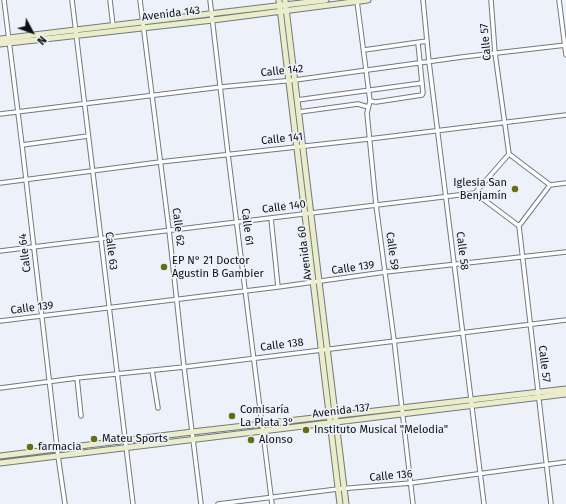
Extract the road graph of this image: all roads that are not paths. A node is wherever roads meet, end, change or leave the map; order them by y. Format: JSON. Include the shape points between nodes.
{"nodes":[{"id":1,"x":4,"y":0,"type":"edge"},
{"id":2,"x":72,"y":0,"type":"edge"},
{"id":3,"x":110,"y":0,"type":"edge"},
{"id":4,"x":140,"y":0,"type":"edge"},
{"id":5,"x":210,"y":0,"type":"edge"},
{"id":6,"x":326,"y":0,"type":"edge"},
{"id":7,"x":368,"y":0,"type":"edge"},
{"id":8,"x":423,"y":0,"type":"edge"},
{"id":9,"x":491,"y":0,"type":"edge"},
{"id":10,"x":559,"y":0,"type":"edge"},
{"id":11,"x":303,"y":1,"type":"edge"},
{"id":12,"x":357,"y":1,"type":"junction"},
{"id":13,"x":339,"y":2,"type":"edge"},
{"id":14,"x":283,"y":5,"type":"edge"},
{"id":15,"x":212,"y":17,"type":"junction"},
{"id":16,"x":143,"y":25,"type":"junction"},
{"id":17,"x":112,"y":26,"type":"junction"},
{"id":18,"x":76,"y":33,"type":"junction"},
{"id":19,"x":0,"y":39,"type":"edge"},
{"id":20,"x":9,"y":40,"type":"junction"},
{"id":21,"x":427,"y":41,"type":"junction"},
{"id":22,"x":418,"y":43,"type":"junction"},
{"id":23,"x":0,"y":44,"type":"edge"},
{"id":24,"x":565,"y":45,"type":"edge"},
{"id":25,"x":364,"y":50,"type":"junction"},
{"id":26,"x":495,"y":53,"type":"junction"},
{"id":27,"x":566,"y":55,"type":"edge"},
{"id":28,"x":429,"y":62,"type":"junction"},
{"id":29,"x":420,"y":63,"type":"junction"},
{"id":30,"x":366,"y":70,"type":"junction"},
{"id":31,"x":292,"y":80,"type":"junction"},
{"id":32,"x":422,"y":83,"type":"junction"},
{"id":33,"x":221,"y":87,"type":"junction"},
{"id":34,"x":368,"y":91,"type":"junction"},
{"id":35,"x":151,"y":95,"type":"junction"},
{"id":36,"x":297,"y":100,"type":"junction"},
{"id":37,"x":370,"y":101,"type":"junction"},
{"id":38,"x":84,"y":104,"type":"junction"},
{"id":39,"x":368,"y":108,"type":"junction"},
{"id":40,"x":17,"y":112,"type":"junction"},
{"id":41,"x":299,"y":112,"type":"junction"},
{"id":42,"x":0,"y":114,"type":"edge"},
{"id":43,"x":566,"y":115,"type":"edge"},
{"id":44,"x":504,"y":122,"type":"junction"},
{"id":45,"x":438,"y":131,"type":"junction"},
{"id":46,"x":88,"y":136,"type":"junction"},
{"id":47,"x":369,"y":139,"type":"junction"},
{"id":48,"x":22,"y":145,"type":"junction"},
{"id":49,"x":297,"y":146,"type":"junction"},
{"id":50,"x":303,"y":146,"type":"junction"},
{"id":51,"x":228,"y":154,"type":"junction"},
{"id":52,"x":509,"y":154,"type":"junction"},
{"id":53,"x":160,"y":162,"type":"junction"},
{"id":54,"x":92,"y":170,"type":"junction"},
{"id":55,"x":26,"y":180,"type":"junction"},
{"id":56,"x":0,"y":183,"type":"edge"},
{"id":57,"x":566,"y":183,"type":"edge"},
{"id":58,"x":550,"y":186,"type":"junction"},
{"id":59,"x":475,"y":193,"type":"junction"},
{"id":60,"x":446,"y":197,"type":"junction"},
{"id":61,"x":376,"y":205,"type":"junction"},
{"id":62,"x":305,"y":213,"type":"junction"},
{"id":63,"x":311,"y":213,"type":"junction"},
{"id":64,"x":271,"y":218,"type":"junction"},
{"id":65,"x":237,"y":222,"type":"junction"},
{"id":66,"x":519,"y":226,"type":"junction"},
{"id":67,"x":170,"y":230,"type":"junction"},
{"id":68,"x":101,"y":238,"type":"junction"},
{"id":69,"x":33,"y":247,"type":"junction"},
{"id":70,"x":0,"y":251,"type":"edge"},
{"id":71,"x":566,"y":252,"type":"edge"},
{"id":72,"x":523,"y":256,"type":"junction"},
{"id":73,"x":455,"y":264,"type":"junction"},
{"id":74,"x":385,"y":272,"type":"junction"},
{"id":75,"x":316,"y":282,"type":"junction"},
{"id":76,"x":278,"y":287,"type":"junction"},
{"id":77,"x":246,"y":291,"type":"junction"},
{"id":78,"x":177,"y":300,"type":"junction"},
{"id":79,"x":109,"y":307,"type":"junction"},
{"id":80,"x":42,"y":316,"type":"junction"},
{"id":81,"x":566,"y":320,"type":"edge"},
{"id":82,"x":0,"y":321,"type":"edge"},
{"id":83,"x":530,"y":325,"type":"junction"},
{"id":84,"x":463,"y":333,"type":"junction"},
{"id":85,"x":394,"y":340,"type":"junction"},
{"id":86,"x":327,"y":349,"type":"junction"},
{"id":87,"x":321,"y":350,"type":"junction"},
{"id":88,"x":254,"y":358,"type":"junction"},
{"id":89,"x":184,"y":367,"type":"junction"},
{"id":90,"x":152,"y":370,"type":"junction"},
{"id":91,"x":117,"y":374,"type":"junction"},
{"id":92,"x":77,"y":378,"type":"junction"},
{"id":93,"x":50,"y":381,"type":"junction"},
{"id":94,"x":0,"y":388,"type":"edge"},
{"id":95,"x":566,"y":389,"type":"edge"},
{"id":96,"x":539,"y":394,"type":"junction"},
{"id":97,"x":566,"y":394,"type":"edge"},
{"id":98,"x":472,"y":402,"type":"junction"},
{"id":99,"x":158,"y":408,"type":"dead end"},
{"id":100,"x":403,"y":411,"type":"junction"},
{"id":101,"x":81,"y":416,"type":"dead end"},
{"id":102,"x":333,"y":419,"type":"junction"},
{"id":103,"x":262,"y":424,"type":"junction"},
{"id":104,"x":263,"y":431,"type":"junction"},
{"id":105,"x":192,"y":432,"type":"junction"},
{"id":106,"x":125,"y":440,"type":"junction"},
{"id":107,"x":193,"y":440,"type":"junction"},
{"id":108,"x":126,"y":447,"type":"junction"},
{"id":109,"x":57,"y":449,"type":"junction"},
{"id":110,"x":0,"y":456,"type":"edge"},
{"id":111,"x":58,"y":456,"type":"junction"},
{"id":112,"x":566,"y":462,"type":"edge"},
{"id":113,"x":0,"y":463,"type":"edge"},
{"id":114,"x":547,"y":465,"type":"junction"},
{"id":115,"x":480,"y":474,"type":"junction"},
{"id":116,"x":411,"y":483,"type":"junction"},
{"id":117,"x":338,"y":489,"type":"junction"},
{"id":118,"x":344,"y":489,"type":"junction"},
{"id":119,"x":271,"y":498,"type":"junction"},
{"id":120,"x":65,"y":504,"type":"edge"},
{"id":121,"x":133,"y":504,"type":"edge"},
{"id":122,"x":201,"y":504,"type":"edge"},
{"id":123,"x":218,"y":504,"type":"edge"},
{"id":124,"x":272,"y":504,"type":"edge"},
{"id":125,"x":340,"y":504,"type":"edge"},
{"id":126,"x":346,"y":504,"type":"edge"},
{"id":127,"x":413,"y":504,"type":"edge"},
{"id":128,"x":484,"y":504,"type":"edge"},
{"id":129,"x":551,"y":504,"type":"edge"}],
"edges":[{"from":1,"to":20,"type":"street","name":"Calle 64"},
{"from":2,"to":18,"type":"street","name":"Calle 63"},
{"from":3,"to":17,"type":"street"},
{"from":4,"to":16,"type":"street","name":"Calle 62"},
{"from":5,"to":15,"type":"street","name":"Calle 61"},
{"from":6,"to":11,"type":"main road","name":"Avenida 143"},
{"from":7,"to":12,"type":"main road","name":"Avenida 143"},
{"from":8,"to":21,"type":"street","name":"Calle 58"},
{"from":9,"to":26,"type":"street","name":"Calle 57"},
{"from":10,"to":24,"type":"street"},
{"from":11,"to":14,"type":"main road","name":"Avenida 143"},
{"from":12,"to":13,"type":"main road","name":"Avenida 143"},
{"from":12,"to":25,"type":"street","name":"Calle 59"},
{"from":13,"to":14,"type":"main road","name":"Avenida 143"},
{"from":14,"to":15,"type":"main road","name":"Avenida 143"},
{"from":14,"to":31,"type":"main road","name":"Avenida 60"},
{"from":15,"to":16,"type":"main road","name":"Avenida 143"},
{"from":15,"to":33,"type":"street","name":"Calle 61"},
{"from":16,"to":17,"type":"main road","name":"Avenida 143"},
{"from":16,"to":18,"type":"main road","name":"Avenida 143"},
{"from":16,"to":35,"type":"street","name":"Calle 62"},
{"from":17,"to":18,"type":"main road","name":"Avenida 143"},
{"from":18,"to":20,"type":"main road","name":"Avenida 143"},
{"from":18,"to":38,"type":"street","name":"Calle 63"},
{"from":19,"to":20,"type":"main road","name":"Avenida 143"},
{"from":20,"to":23,"type":"main road","name":"Avenida 143"},
{"from":20,"to":40,"type":"street","name":"Calle 64"},
{"from":21,"to":22,"type":"street"},
{"from":21,"to":28,"type":"street","name":"Calle 58"},
{"from":22,"to":25,"type":"street"},
{"from":22,"to":29,"type":"street"},
{"from":24,"to":26,"type":"street","name":"Calle 142"},
{"from":24,"to":27,"type":"street"},
{"from":25,"to":30,"type":"street","name":"Calle 59"},
{"from":26,"to":28,"type":"street","name":"Calle 142"},
{"from":26,"to":44,"type":"street","name":"Calle 57"},
{"from":28,"to":29,"type":"street","name":"Calle 142"},
{"from":28,"to":45,"type":"street","name":"Calle 58"},
{"from":29,"to":30,"type":"street","name":"Calle 142"},
{"from":29,"to":32,"type":"street"},
{"from":30,"to":31,"type":"street","name":"Calle 142"},
{"from":30,"to":34,"type":"street","name":"Calle 59"},
{"from":31,"to":33,"type":"street","name":"Calle 142"},
{"from":31,"to":36,"type":"main road","name":"Avenida 60"},
{"from":31,"to":49,"type":"main road","name":"Avenida 60"},
{"from":32,"to":34,"type":"street"},
{"from":32,"to":37,"type":"street","via":[[422,95]]},
{"from":33,"to":35,"type":"street","name":"Calle 142"},
{"from":33,"to":51,"type":"street","name":"Calle 61"},
{"from":34,"to":36,"type":"street"},
{"from":34,"to":37,"type":"street","name":"Calle 59"},
{"from":35,"to":38,"type":"street","name":"Calle 142"},
{"from":35,"to":53,"type":"street","name":"Calle 62"},
{"from":36,"to":41,"type":"main road","name":"Avenida 60"},
{"from":37,"to":39,"type":"street","name":"Calle 59"},
{"from":38,"to":40,"type":"street","name":"Calle 142"},
{"from":38,"to":46,"type":"street","name":"Calle 63"},
{"from":39,"to":41,"type":"street","via":[[358,104]]},
{"from":39,"to":47,"type":"street","name":"Calle 59"},
{"from":40,"to":42,"type":"street","name":"Calle 142"},
{"from":40,"to":48,"type":"street","name":"Calle 64"},
{"from":41,"to":50,"type":"main road","name":"Avenida 60"},
{"from":43,"to":44,"type":"street","name":"Calle 141"},
{"from":44,"to":45,"type":"street","name":"Calle 141"},
{"from":44,"to":52,"type":"street","name":"Calle 57"},
{"from":45,"to":47,"type":"street","name":"Calle 141"},
{"from":45,"to":60,"type":"street","name":"Calle 58"},
{"from":46,"to":48,"type":"street"},
{"from":46,"to":54,"type":"street","name":"Calle 63"},
{"from":47,"to":50,"type":"street","name":"Calle 141"},
{"from":47,"to":61,"type":"street","name":"Calle 59"},
{"from":48,"to":55,"type":"street","name":"Calle 64"},
{"from":49,"to":50,"type":"street","name":"Calle 141"},
{"from":49,"to":51,"type":"street","name":"Calle 141"},
{"from":49,"to":62,"type":"main road","name":"Avenida 60"},
{"from":50,"to":63,"type":"main road","name":"Avenida 60"},
{"from":51,"to":53,"type":"street","name":"Calle 141"},
{"from":51,"to":65,"type":"street","name":"Calle 61"},
{"from":52,"to":58,"type":"street"},
{"from":52,"to":59,"type":"street"},
{"from":53,"to":54,"type":"street","name":"Calle 141"},
{"from":53,"to":67,"type":"street","name":"Calle 62"},
{"from":54,"to":55,"type":"street","name":"Calle 141"},
{"from":54,"to":68,"type":"street","name":"Calle 63"},
{"from":55,"to":56,"type":"street","name":"Calle 141"},
{"from":55,"to":69,"type":"street","name":"Calle 64"},
{"from":57,"to":58,"type":"street"},
{"from":58,"to":66,"type":"street"},
{"from":59,"to":60,"type":"street","name":"Calle 140"},
{"from":59,"to":66,"type":"street"},
{"from":60,"to":61,"type":"street","name":"Calle 140"},
{"from":60,"to":73,"type":"street","name":"Calle 58"},
{"from":61,"to":63,"type":"street","name":"Calle 140"},
{"from":61,"to":74,"type":"street","name":"Calle 59"},
{"from":62,"to":63,"type":"street","name":"Calle 140"},
{"from":62,"to":64,"type":"street","name":"Calle 140"},
{"from":62,"to":75,"type":"main road","name":"Avenida 60"},
{"from":63,"to":75,"type":"main road","name":"Avenida 60"},
{"from":64,"to":65,"type":"street","name":"Calle 140"},
{"from":64,"to":76,"type":"street"},
{"from":65,"to":67,"type":"street","name":"Calle 140"},
{"from":65,"to":77,"type":"street","name":"Calle 61"},
{"from":66,"to":72,"type":"street","name":"Calle 57"},
{"from":67,"to":68,"type":"street","name":"Calle 140"},
{"from":67,"to":78,"type":"street","name":"Calle 62"},
{"from":68,"to":69,"type":"street","name":"Calle 140"},
{"from":68,"to":79,"type":"street","name":"Calle 63"},
{"from":69,"to":70,"type":"street","name":"Calle 140"},
{"from":69,"to":80,"type":"street","name":"Calle 64"},
{"from":71,"to":72,"type":"street","name":"Calle 139"},
{"from":72,"to":73,"type":"street","name":"Calle 139"},
{"from":72,"to":83,"type":"street","name":"Calle 57"},
{"from":73,"to":74,"type":"street","name":"Calle 139"},
{"from":73,"to":84,"type":"street","name":"Calle 58"},
{"from":74,"to":75,"type":"street","name":"Calle 139"},
{"from":74,"to":85,"type":"street","name":"Calle 59"},
{"from":75,"to":76,"type":"street","name":"Calle 139"},
{"from":75,"to":86,"type":"main road","name":"Avenida 60"},
{"from":75,"to":87,"type":"main road","name":"Avenida 60"},
{"from":76,"to":77,"type":"street","name":"Calle 139"},
{"from":77,"to":78,"type":"street","name":"Calle 139"},
{"from":77,"to":88,"type":"street","name":"Calle 61"},
{"from":78,"to":79,"type":"street","name":"Calle 139"},
{"from":78,"to":89,"type":"street","name":"Calle 62"},
{"from":79,"to":80,"type":"street","name":"Calle 139"},
{"from":79,"to":91,"type":"street","name":"Calle 63"},
{"from":80,"to":82,"type":"street","name":"Calle 139"},
{"from":80,"to":93,"type":"street","name":"Calle 64"},
{"from":81,"to":83,"type":"street","name":"Calle 138"},
{"from":83,"to":84,"type":"street","name":"Calle 138"},
{"from":83,"to":96,"type":"street","name":"Calle 57"},
{"from":84,"to":85,"type":"street","name":"Calle 138"},
{"from":84,"to":98,"type":"street","name":"Calle 58"},
{"from":85,"to":86,"type":"street","name":"Calle 138"},
{"from":85,"to":100,"type":"street","name":"Calle 59"},
{"from":86,"to":87,"type":"street","name":"Calle 138"},
{"from":86,"to":102,"type":"main road","name":"Avenida 60"},
{"from":87,"to":88,"type":"street","name":"Calle 138"},
{"from":87,"to":102,"type":"main road","name":"Avenida 60"},
{"from":88,"to":89,"type":"street","name":"Calle 138"},
{"from":88,"to":103,"type":"street","name":"Calle 61"},
{"from":89,"to":90,"type":"street","name":"Calle 138"},
{"from":89,"to":105,"type":"street","name":"Calle 62"},
{"from":90,"to":91,"type":"street","name":"Calle 138"},
{"from":90,"to":99,"type":"street"},
{"from":91,"to":92,"type":"street","name":"Calle 138"},
{"from":91,"to":106,"type":"street","name":"Calle 63"},
{"from":92,"to":93,"type":"street","name":"Calle 138"},
{"from":92,"to":101,"type":"street"},
{"from":93,"to":94,"type":"street","name":"Calle 138"},
{"from":93,"to":109,"type":"street","name":"Calle 64"},
{"from":95,"to":96,"type":"main road","name":"Avenida 137"},
{"from":96,"to":97,"type":"main road","name":"Avenida 137"},
{"from":96,"to":98,"type":"main road","name":"Avenida 137"},
{"from":96,"to":114,"type":"street","name":"Calle 57"},
{"from":98,"to":100,"type":"main road","name":"Avenida 137"},
{"from":98,"to":115,"type":"street","name":"Calle 58"},
{"from":100,"to":102,"type":"main road","name":"Avenida 137"},
{"from":100,"to":116,"type":"street","name":"Calle 59"},
{"from":102,"to":103,"type":"main road","name":"Avenida 137"},
{"from":102,"to":104,"type":"main road","name":"Avenida 137"},
{"from":102,"to":117,"type":"main road","name":"Avenida 60"},
{"from":102,"to":118,"type":"main road","name":"Avenida 60"},
{"from":103,"to":104,"type":"street","name":"Calle 61"},
{"from":103,"to":105,"type":"main road","name":"Avenida 137"},
{"from":104,"to":107,"type":"main road","name":"Avenida 137"},
{"from":104,"to":119,"type":"street","name":"Calle 61"},
{"from":105,"to":106,"type":"main road","name":"Avenida 137"},
{"from":105,"to":107,"type":"street","name":"Calle 62"},
{"from":106,"to":108,"type":"street","name":"Calle 63"},
{"from":106,"to":109,"type":"main road","name":"Avenida 137"},
{"from":107,"to":108,"type":"main road","name":"Avenida 137"},
{"from":107,"to":122,"type":"street","name":"Calle 62"},
{"from":108,"to":111,"type":"main road","name":"Avenida 137"},
{"from":108,"to":121,"type":"street","name":"Calle 63"},
{"from":109,"to":110,"type":"main road","name":"Avenida 137"},
{"from":109,"to":111,"type":"street","name":"Calle 64"},
{"from":111,"to":113,"type":"main road","name":"Avenida 137"},
{"from":111,"to":120,"type":"street","name":"Calle 64"},
{"from":112,"to":114,"type":"street","name":"Calle 136"},
{"from":114,"to":115,"type":"street","name":"Calle 136"},
{"from":114,"to":129,"type":"street","name":"Calle 57"},
{"from":115,"to":116,"type":"street","name":"Calle 136"},
{"from":115,"to":128,"type":"street","name":"Calle 58"},
{"from":116,"to":118,"type":"street","name":"Calle 136"},
{"from":116,"to":127,"type":"street","name":"Calle 59"},
{"from":117,"to":118,"type":"street","name":"Calle 136"},
{"from":117,"to":119,"type":"street","name":"Calle 136"},
{"from":117,"to":125,"type":"main road","name":"Avenida 60"},
{"from":118,"to":126,"type":"main road","name":"Avenida 60"},
{"from":119,"to":123,"type":"street","name":"Calle 136"},
{"from":119,"to":124,"type":"street","name":"Calle 61"}]}
